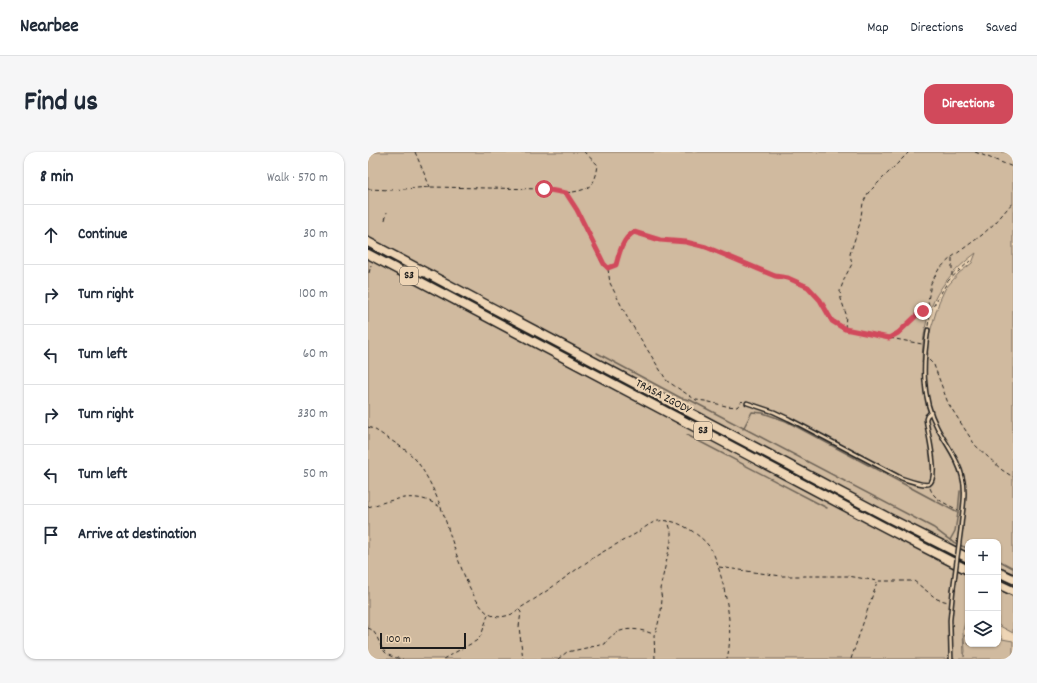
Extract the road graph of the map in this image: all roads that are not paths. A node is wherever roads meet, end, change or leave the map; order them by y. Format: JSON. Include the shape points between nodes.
{"nodes":[{"id":1,"x":368,"y":242,"type":"edge"},
{"id":2,"x":385,"y":252,"type":"junction"},
{"id":3,"x":368,"y":254,"type":"edge"},
{"id":4,"x":380,"y":260,"type":"junction"},
{"id":5,"x":411,"y":271,"type":"junction"},
{"id":6,"x":443,"y":282,"type":"junction"},
{"id":7,"x":438,"y":291,"type":"junction"},
{"id":8,"x":928,"y":330,"type":"road end"},
{"id":9,"x":747,"y":403,"type":"road end"},
{"id":10,"x":930,"y":413,"type":"junction"},
{"id":11,"x":965,"y":556,"type":"edge"},
{"id":12,"x":965,"y":568,"type":"edge"},
{"id":13,"x":1001,"y":574,"type":"edge"},
{"id":14,"x":1013,"y":580,"type":"edge"},
{"id":15,"x":1001,"y":585,"type":"edge"},
{"id":16,"x":1013,"y":591,"type":"edge"},
{"id":17,"x":951,"y":659,"type":"edge"}],
"edges":[{"from":1,"to":2,"type":"highway","name":"TRASA ZGODY","number":"S3"},
{"from":2,"to":5,"type":"lane"},
{"from":2,"to":6,"type":"highway","name":"TRASA ZGODY","number":"S3"},
{"from":3,"to":4,"type":"highway","name":"TRASA ZGODY","number":"S3"},
{"from":4,"to":5,"type":"lane"},
{"from":4,"to":7,"type":"highway","name":"TRASA ZGODY","number":"S3"},
{"from":5,"to":6,"type":"lane"},
{"from":5,"to":7,"type":"lane"},
{"from":6,"to":11,"type":"highway","name":"TRASA ZGODY","number":"S3"},
{"from":7,"to":12,"type":"highway","name":"TRASA ZGODY","number":"S3"},
{"from":8,"to":10,"type":"lane","via":[[925,360],[926,396]]},
{"from":9,"to":10,"type":"lane","via":[[774,412],[901,478],[921,484],[928,484],[934,470],[926,419]]},
{"from":10,"to":17,"type":"lane","bridge":true,"via":[[961,471],[964,484],[950,620]]},
{"from":13,"to":14,"type":"highway"},
{"from":15,"to":16,"type":"highway"}]}
